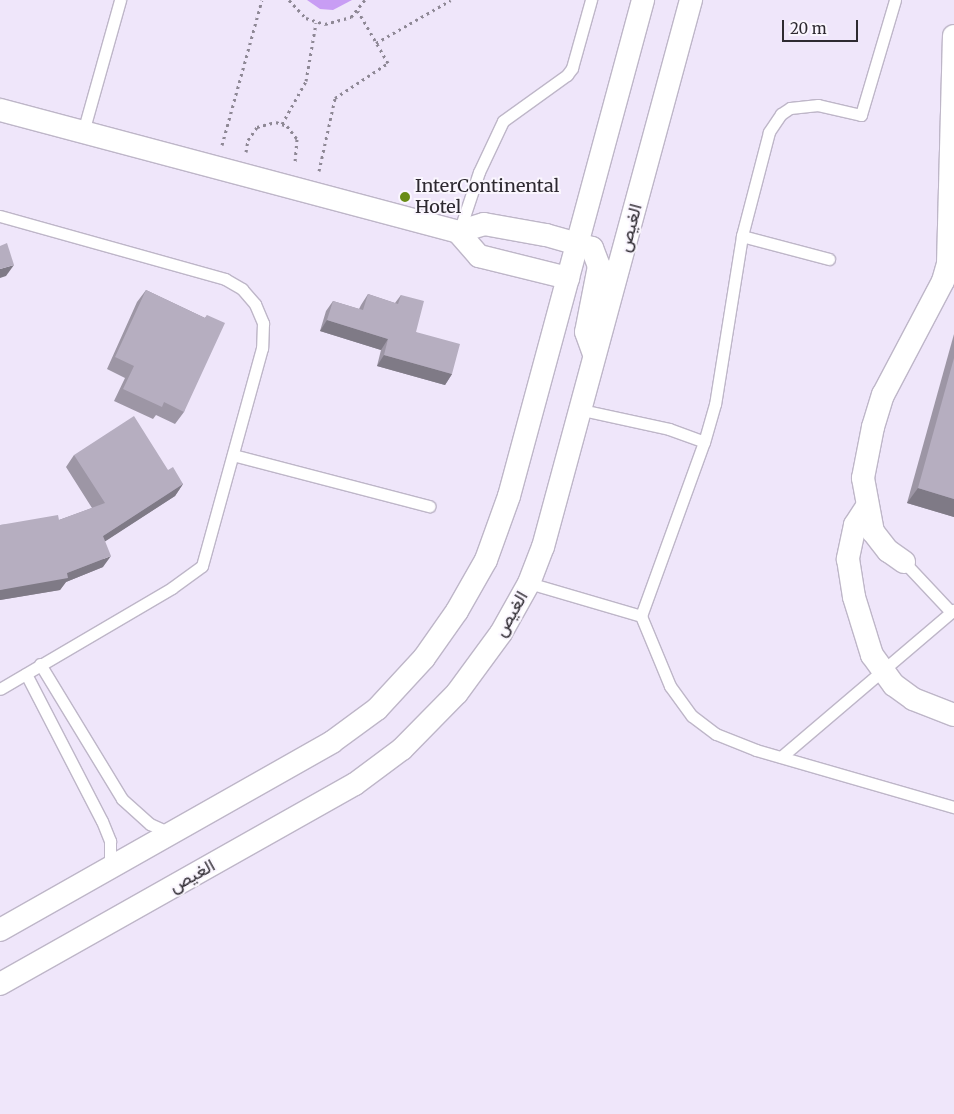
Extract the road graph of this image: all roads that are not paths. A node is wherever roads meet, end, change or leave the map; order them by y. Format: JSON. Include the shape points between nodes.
{"nodes":[{"id":1,"x":120,"y":0,"type":"edge"},
{"id":2,"x":591,"y":0,"type":"edge"},
{"id":3,"x":643,"y":0,"type":"edge"},
{"id":4,"x":691,"y":0,"type":"edge"},
{"id":5,"x":895,"y":0,"type":"edge"},
{"id":6,"x":954,"y":36,"type":"edge"},
{"id":7,"x":0,"y":110,"type":"edge"},
{"id":8,"x":83,"y":132,"type":"junction"},
{"id":9,"x":0,"y":216,"type":"edge"},
{"id":10,"x":458,"y":232,"type":"junction"},
{"id":11,"x":742,"y":236,"type":"junction"},
{"id":12,"x":577,"y":242,"type":"junction"},
{"id":13,"x":829,"y":259,"type":"dead end"},
{"id":14,"x":568,"y":278,"type":"junction"},
{"id":15,"x":595,"y":357,"type":"junction"},
{"id":16,"x":582,"y":410,"type":"junction"},
{"id":17,"x":704,"y":442,"type":"junction"},
{"id":18,"x":233,"y":455,"type":"junction"},
{"id":19,"x":429,"y":506,"type":"dead end"},
{"id":20,"x":866,"y":508,"type":"junction"},
{"id":21,"x":904,"y":562,"type":"joint"},
{"id":22,"x":529,"y":583,"type":"junction"},
{"id":23,"x":952,"y":611,"type":"edge"},
{"id":24,"x":641,"y":616,"type":"junction"},
{"id":25,"x":40,"y":664,"type":"junction"},
{"id":26,"x":882,"y":671,"type":"junction"},
{"id":27,"x":26,"y":674,"type":"junction"},
{"id":28,"x":0,"y":689,"type":"edge"},
{"id":29,"x":954,"y":716,"type":"edge"},
{"id":30,"x":781,"y":757,"type":"junction"},
{"id":31,"x":954,"y":807,"type":"edge"},
{"id":32,"x":170,"y":834,"type":"junction"},
{"id":33,"x":110,"y":869,"type":"junction"},
{"id":34,"x":0,"y":930,"type":"edge"},
{"id":35,"x":0,"y":984,"type":"edge"}],
"edges":[{"from":1,"to":8,"type":"lane"},
{"from":2,"to":10,"type":"lane","via":[[572,68],[567,75],[503,121],[479,172]]},
{"from":3,"to":12,"type":"street"},
{"from":4,"to":15,"type":"street","name":"الغيص"},
{"from":5,"to":11,"type":"lane","via":[[861,115],[818,105],[790,108],[781,114],[762,153]]},
{"from":6,"to":20,"type":"street","via":[[948,264],[943,281],[880,403],[866,454],[863,478]]},
{"from":7,"to":8,"type":"street"},
{"from":8,"to":10,"type":"street"},
{"from":9,"to":18,"type":"lane","via":[[207,274],[242,289],[255,304],[262,323],[262,348]]},
{"from":10,"to":12,"type":"street","via":[[484,224]]},
{"from":10,"to":14,"type":"street","via":[[479,256]]},
{"from":11,"to":13,"type":"lane"},
{"from":11,"to":17,"type":"lane","via":[[715,404]]},
{"from":12,"to":14,"type":"street"},
{"from":12,"to":15,"type":"street","via":[[592,248],[598,257],[586,332]]},
{"from":14,"to":32,"type":"street","via":[[509,496],[486,560],[430,650],[377,709],[332,742]]},
{"from":15,"to":16,"type":"street","name":"الغيص"},
{"from":16,"to":17,"type":"lane","via":[[669,429]]},
{"from":16,"to":22,"type":"street","name":"الغيص","via":[[543,548]]},
{"from":17,"to":24,"type":"lane"},
{"from":18,"to":19,"type":"lane"},
{"from":18,"to":25,"type":"lane","via":[[198,570]]},
{"from":20,"to":21,"type":"street","via":[[872,532],[888,551]]},
{"from":20,"to":26,"type":"street","via":[[855,525],[848,559],[854,597],[872,655]]},
{"from":21,"to":23,"type":"lane"},
{"from":22,"to":24,"type":"lane"},
{"from":22,"to":35,"type":"street","name":"الغيص","via":[[501,633],[457,693],[402,749],[355,784]]},
{"from":23,"to":26,"type":"lane"},
{"from":24,"to":30,"type":"lane","via":[[670,686],[692,716],[716,734]]},
{"from":25,"to":27,"type":"lane"},
{"from":25,"to":32,"type":"lane","via":[[122,799],[150,824]]},
{"from":26,"to":29,"type":"street","via":[[913,699]]},
{"from":26,"to":30,"type":"lane"},
{"from":27,"to":28,"type":"lane"},
{"from":27,"to":33,"type":"lane","via":[[102,821],[110,841]]},
{"from":30,"to":31,"type":"lane"},
{"from":32,"to":33,"type":"street"},
{"from":33,"to":34,"type":"street"}]}
